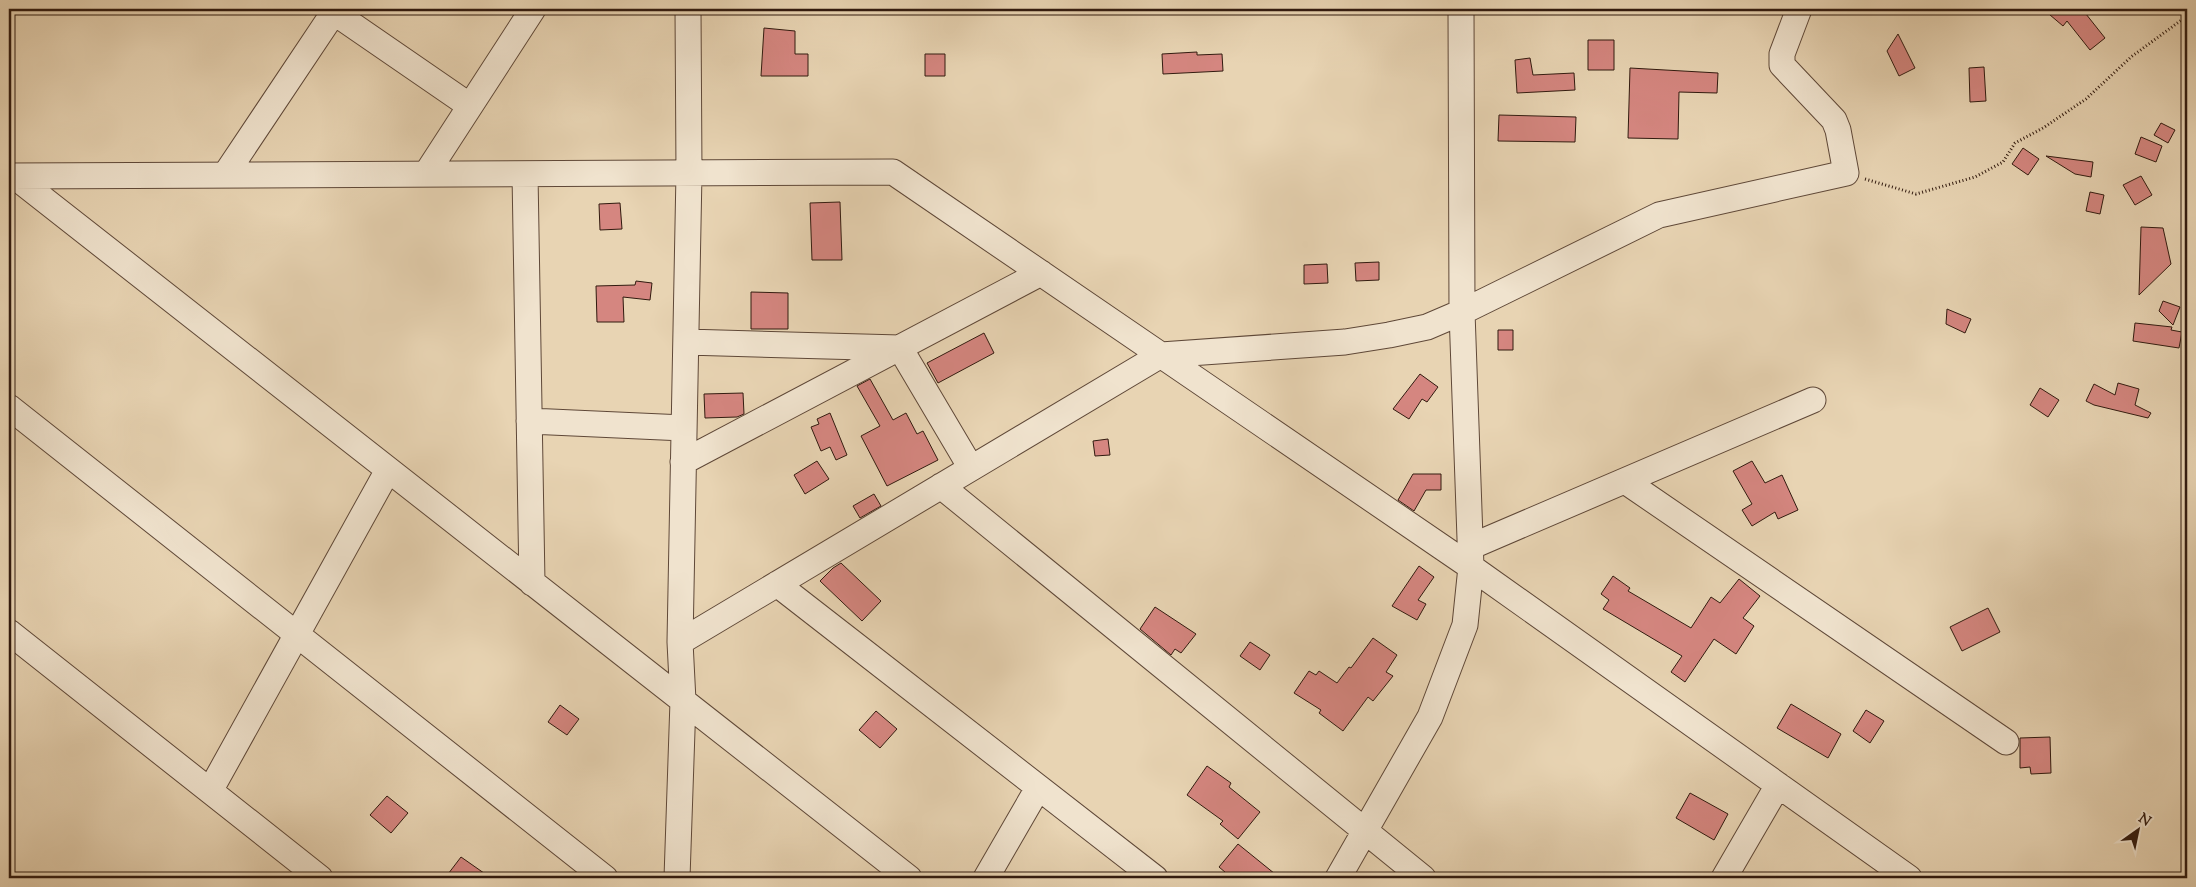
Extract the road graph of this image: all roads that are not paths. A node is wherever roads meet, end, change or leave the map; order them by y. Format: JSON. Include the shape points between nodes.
{"nodes":[{"id":1,"x":533,"y":9,"type":"edge"},
{"id":2,"x":688,"y":9,"type":"edge"},
{"id":3,"x":1461,"y":9,"type":"edge"},
{"id":4,"x":1799,"y":9,"type":"edge"},
{"id":5,"x":333,"y":10,"type":"edge"},
{"id":6,"x":470,"y":106,"type":"junction"},
{"id":7,"x":689,"y":173,"type":"junction"},
{"id":8,"x":426,"y":174,"type":"junction"},
{"id":9,"x":526,"y":174,"type":"junction"},
{"id":10,"x":225,"y":175,"type":"junction"},
{"id":11,"x":11,"y":176,"type":"edge"},
{"id":12,"x":1041,"y":273,"type":"junction"},
{"id":13,"x":1462,"y":312,"type":"junction"},
{"id":14,"x":686,"y":342,"type":"junction"},
{"id":15,"x":900,"y":348,"type":"junction"},
{"id":16,"x":1161,"y":355,"type":"junction"},
{"id":17,"x":1813,"y":400,"type":"dead end"},
{"id":18,"x":9,"y":407,"type":"edge"},
{"id":19,"x":529,"y":421,"type":"junction"},
{"id":20,"x":684,"y":428,"type":"junction"},
{"id":21,"x":683,"y":462,"type":"junction"},
{"id":22,"x":971,"y":468,"type":"junction"},
{"id":23,"x":388,"y":470,"type":"junction"},
{"id":24,"x":1624,"y":481,"type":"junction"},
{"id":25,"x":941,"y":486,"type":"junction"},
{"id":26,"x":1471,"y":557,"type":"junction"},
{"id":27,"x":532,"y":583,"type":"junction"},
{"id":28,"x":777,"y":584,"type":"junction"},
{"id":29,"x":9,"y":632,"type":"edge"},
{"id":30,"x":296,"y":634,"type":"junction"},
{"id":31,"x":680,"y":642,"type":"junction"},
{"id":32,"x":683,"y":701,"type":"junction"},
{"id":33,"x":2006,"y":742,"type":"dead end"},
{"id":34,"x":1778,"y":785,"type":"junction"},
{"id":35,"x":1038,"y":788,"type":"junction"},
{"id":36,"x":210,"y":791,"type":"junction"},
{"id":37,"x":1366,"y":832,"type":"junction"},
{"id":38,"x":320,"y":878,"type":"edge"},
{"id":39,"x":605,"y":878,"type":"edge"},
{"id":40,"x":677,"y":878,"type":"edge"},
{"id":41,"x":909,"y":878,"type":"edge"},
{"id":42,"x":986,"y":878,"type":"edge"},
{"id":43,"x":1155,"y":878,"type":"edge"},
{"id":44,"x":1338,"y":878,"type":"edge"},
{"id":45,"x":1423,"y":878,"type":"edge"},
{"id":46,"x":1724,"y":878,"type":"edge"},
{"id":47,"x":1908,"y":878,"type":"edge"}],
"edges":[{"from":1,"to":6,"type":"street"},
{"from":2,"to":7,"type":"street"},
{"from":3,"to":13,"type":"street"},
{"from":4,"to":13,"type":"street","via":[[1782,54],[1782,65],[1834,120],[1846,173],[1659,214]]},
{"from":5,"to":6,"type":"street"},
{"from":5,"to":10,"type":"street"},
{"from":6,"to":8,"type":"street"},
{"from":7,"to":9,"type":"street"},
{"from":7,"to":12,"type":"street","via":[[893,172]]},
{"from":7,"to":14,"type":"street"},
{"from":8,"to":9,"type":"street"},
{"from":8,"to":10,"type":"street"},
{"from":9,"to":19,"type":"street"},
{"from":10,"to":11,"type":"street"},
{"from":11,"to":23,"type":"street"},
{"from":12,"to":15,"type":"street"},
{"from":12,"to":16,"type":"street"},
{"from":13,"to":16,"type":"street","via":[[1427,327],[1345,342]]},
{"from":13,"to":26,"type":"street"},
{"from":14,"to":15,"type":"street"},
{"from":14,"to":20,"type":"street"},
{"from":15,"to":21,"type":"street"},
{"from":15,"to":22,"type":"street"},
{"from":16,"to":22,"type":"street"},
{"from":16,"to":26,"type":"street"},
{"from":17,"to":24,"type":"street"},
{"from":18,"to":30,"type":"street"},
{"from":19,"to":20,"type":"street"},
{"from":19,"to":27,"type":"street"},
{"from":20,"to":21,"type":"street"},
{"from":21,"to":31,"type":"street"},
{"from":22,"to":25,"type":"street"},
{"from":23,"to":27,"type":"street"},
{"from":23,"to":30,"type":"street"},
{"from":24,"to":26,"type":"street"},
{"from":24,"to":33,"type":"street"},
{"from":25,"to":28,"type":"street"},
{"from":25,"to":37,"type":"street"},
{"from":26,"to":34,"type":"street"},
{"from":26,"to":37,"type":"street","via":[[1464,625],[1441,689],[1430,717]]},
{"from":27,"to":32,"type":"street"},
{"from":28,"to":31,"type":"street"},
{"from":28,"to":35,"type":"street"},
{"from":29,"to":36,"type":"street"},
{"from":30,"to":36,"type":"street"},
{"from":30,"to":39,"type":"street"},
{"from":31,"to":32,"type":"street"},
{"from":32,"to":40,"type":"street"},
{"from":32,"to":41,"type":"street"},
{"from":34,"to":46,"type":"street"},
{"from":34,"to":47,"type":"street"},
{"from":35,"to":42,"type":"street"},
{"from":35,"to":43,"type":"street"},
{"from":36,"to":38,"type":"street"},
{"from":37,"to":44,"type":"street"},
{"from":37,"to":45,"type":"street"}]}
